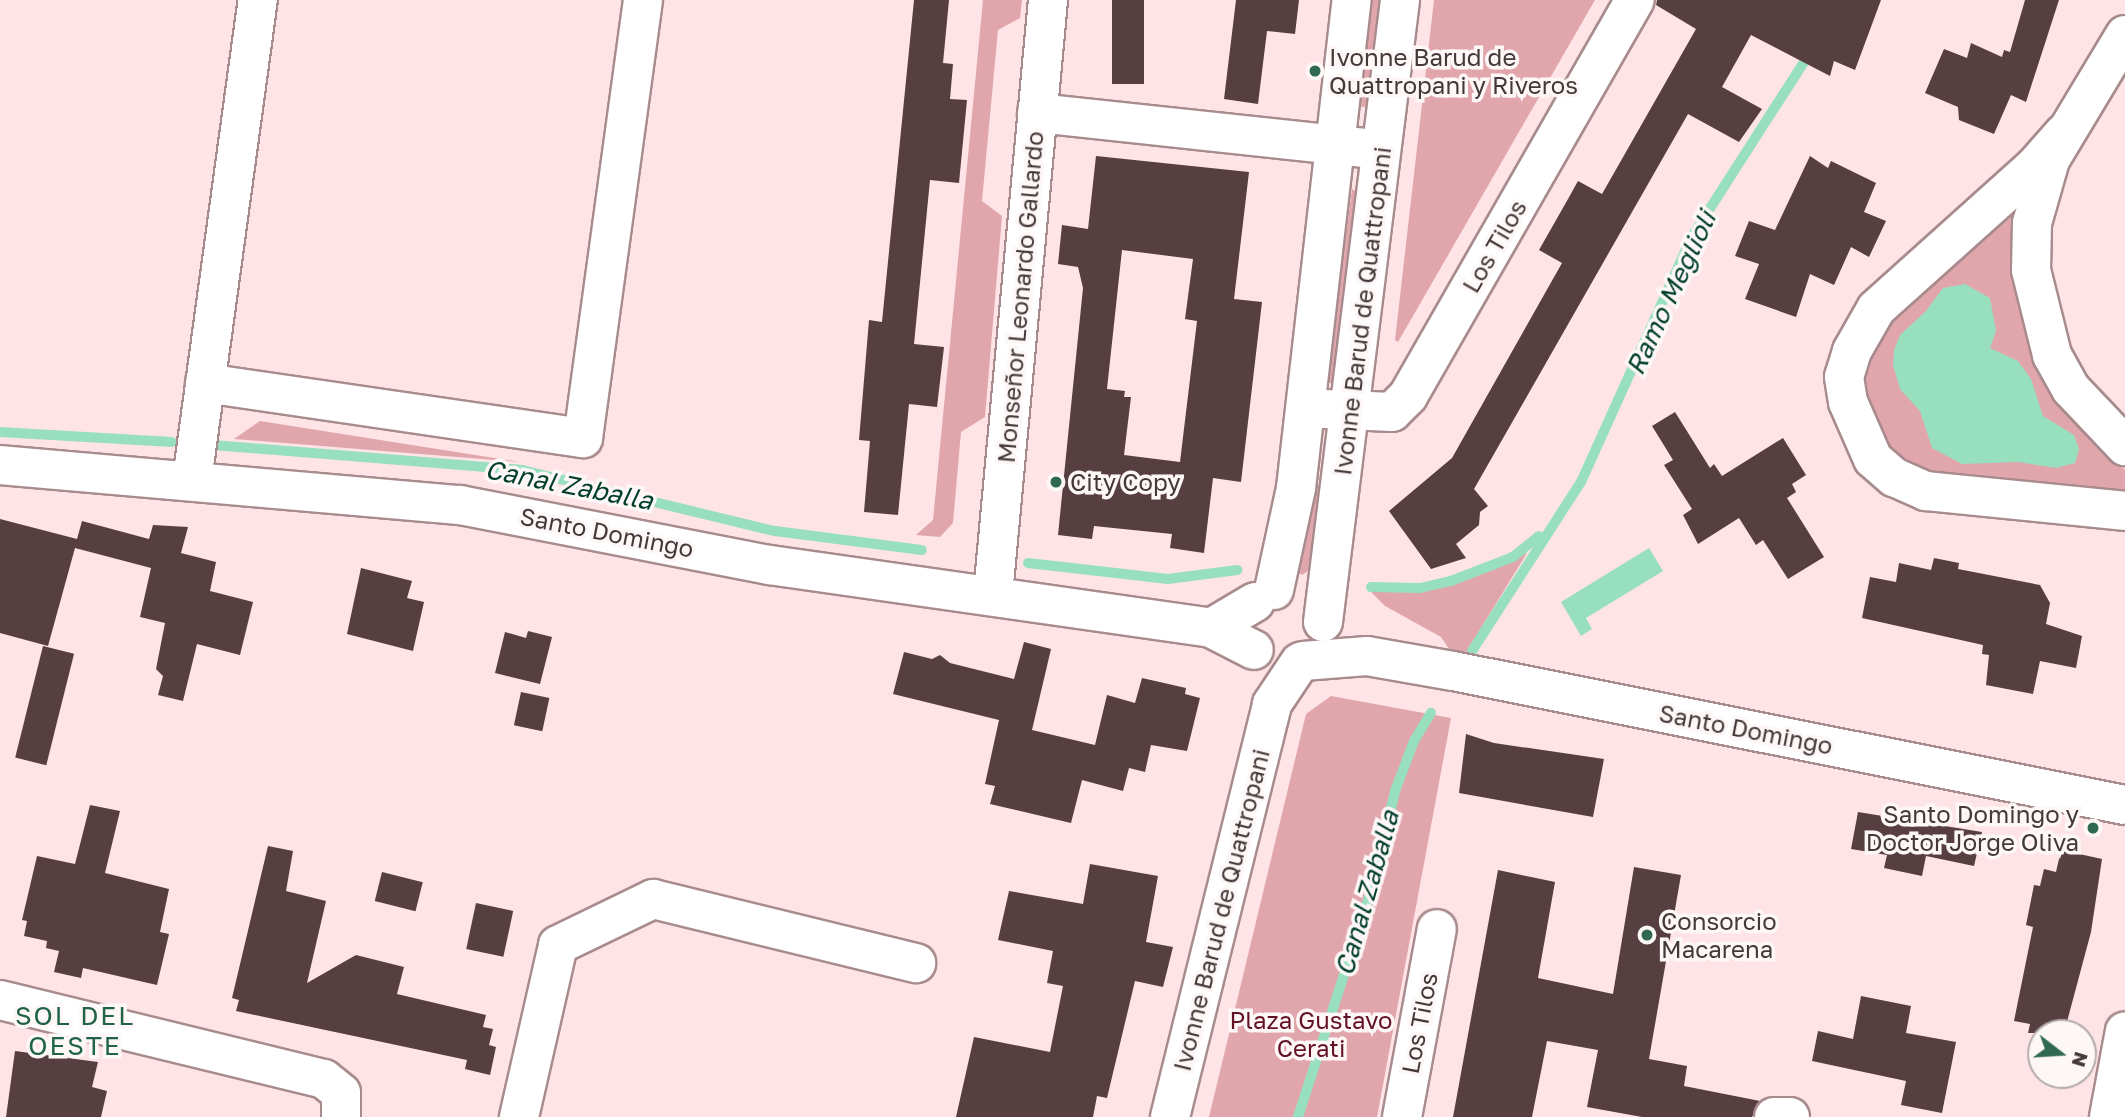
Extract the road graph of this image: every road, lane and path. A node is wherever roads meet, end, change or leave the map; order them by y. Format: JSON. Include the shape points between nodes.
{"nodes":[{"id":1,"x":258,"y":0,"type":"edge"},
{"id":2,"x":643,"y":0,"type":"edge"},
{"id":3,"x":1048,"y":0,"type":"edge"},
{"id":4,"x":1352,"y":0,"type":"edge"},
{"id":5,"x":1400,"y":0,"type":"edge"},
{"id":6,"x":1635,"y":0,"type":"edge"},
{"id":7,"x":2125,"y":35,"type":"edge"},
{"id":8,"x":1037,"y":113,"type":"junction"},
{"id":9,"x":2064,"y":133,"type":"junction"},
{"id":10,"x":1335,"y":145,"type":"junction"},
{"id":11,"x":1382,"y":150,"type":"junction"},
{"id":12,"x":205,"y":383,"type":"junction"},
{"id":13,"x":1305,"y":407,"type":"junction"},
{"id":14,"x":1350,"y":412,"type":"junction"},
{"id":15,"x":2125,"y":446,"type":"edge"},
{"id":16,"x":0,"y":466,"type":"edge"},
{"id":17,"x":192,"y":480,"type":"junction"},
{"id":18,"x":2125,"y":511,"type":"edge"},
{"id":19,"x":993,"y":594,"type":"junction"},
{"id":20,"x":1265,"y":596,"type":"junction"},
{"id":21,"x":1323,"y":624,"type":"junction"},
{"id":22,"x":1211,"y":628,"type":"junction"},
{"id":23,"x":1367,"y":656,"type":"junction"},
{"id":24,"x":1280,"y":658,"type":"junction"},
{"id":25,"x":2125,"y":805,"type":"edge"},
{"id":26,"x":1437,"y":929,"type":"dead end"},
{"id":27,"x":916,"y":963,"type":"dead end"},
{"id":28,"x":0,"y":1000,"type":"edge"},
{"id":29,"x":2125,"y":1031,"type":"edge"},
{"id":30,"x":341,"y":1117,"type":"edge"},
{"id":31,"x":519,"y":1117,"type":"edge"},
{"id":32,"x":1170,"y":1117,"type":"edge"},
{"id":33,"x":1402,"y":1117,"type":"edge"},
{"id":34,"x":2109,"y":1117,"type":"edge"}],
"edges":[{"from":1,"to":12,"type":"street"},
{"from":2,"to":12,"type":"street","via":[[583,438]]},
{"from":3,"to":8,"type":"street","name":"Monseñor Leonardo Gallardo"},
{"from":4,"to":10,"type":"street","name":"Ivonne Barud de Quattropani"},
{"from":5,"to":11,"type":"street","name":"Ivonne Barud de Quattropani"},
{"from":6,"to":14,"type":"street","name":"Los Tilos","via":[[1408,396],[1392,412]]},
{"from":7,"to":9,"type":"street"},
{"from":8,"to":10,"type":"street"},
{"from":8,"to":19,"type":"street","name":"Monseñor Leonardo Gallardo"},
{"from":9,"to":15,"type":"street","via":[[2038,192],[2031,270],[2052,355],[2071,389]]},
{"from":9,"to":18,"type":"street","via":[[2035,167],[1876,309],[1852,351],[1844,377],[1848,402],[1873,459],[1894,477],[1926,491]]},
{"from":10,"to":11,"type":"street"},
{"from":10,"to":13,"type":"street","name":"Ivonne Barud de Quattropani"},
{"from":11,"to":14,"type":"street","name":"Ivonne Barud de Quattropani"},
{"from":12,"to":17,"type":"street"},
{"from":13,"to":14,"type":"street","name":"Los Tilos"},
{"from":13,"to":20,"type":"street","name":"Ivonne Barud de Quattropani","via":[[1290,528]]},
{"from":14,"to":21,"type":"street","name":"Ivonne Barud de Quattropani"},
{"from":16,"to":17,"type":"street","name":"Santo Domingo"},
{"from":17,"to":19,"type":"street","name":"Santo Domingo","via":[[460,505],[770,565]]},
{"from":19,"to":22,"type":"street","name":"Santo Domingo"},
{"from":20,"to":21,"type":"street","via":[[1306,594]]},
{"from":20,"to":22,"type":"street"},
{"from":20,"to":24,"type":"street","via":[[1247,626]]},
{"from":21,"to":23,"type":"street","name":"Santo Domingo"},
{"from":21,"to":24,"type":"street","via":[[1318,646]]},
{"from":22,"to":24,"type":"street","name":"Santo Domingo"},
{"from":23,"to":24,"type":"street","name":"Santo Domingo"},
{"from":23,"to":25,"type":"street","name":"Santo Domingo"},
{"from":24,"to":32,"type":"street","name":"Ivonne Barud de Quattropani"},
{"from":26,"to":33,"type":"street","name":"Los Tilos"},
{"from":27,"to":31,"type":"street","via":[[653,900],[558,946]]},
{"from":28,"to":30,"type":"street","via":[[324,1079],[341,1093]]},
{"from":29,"to":34,"type":"street"}]}
